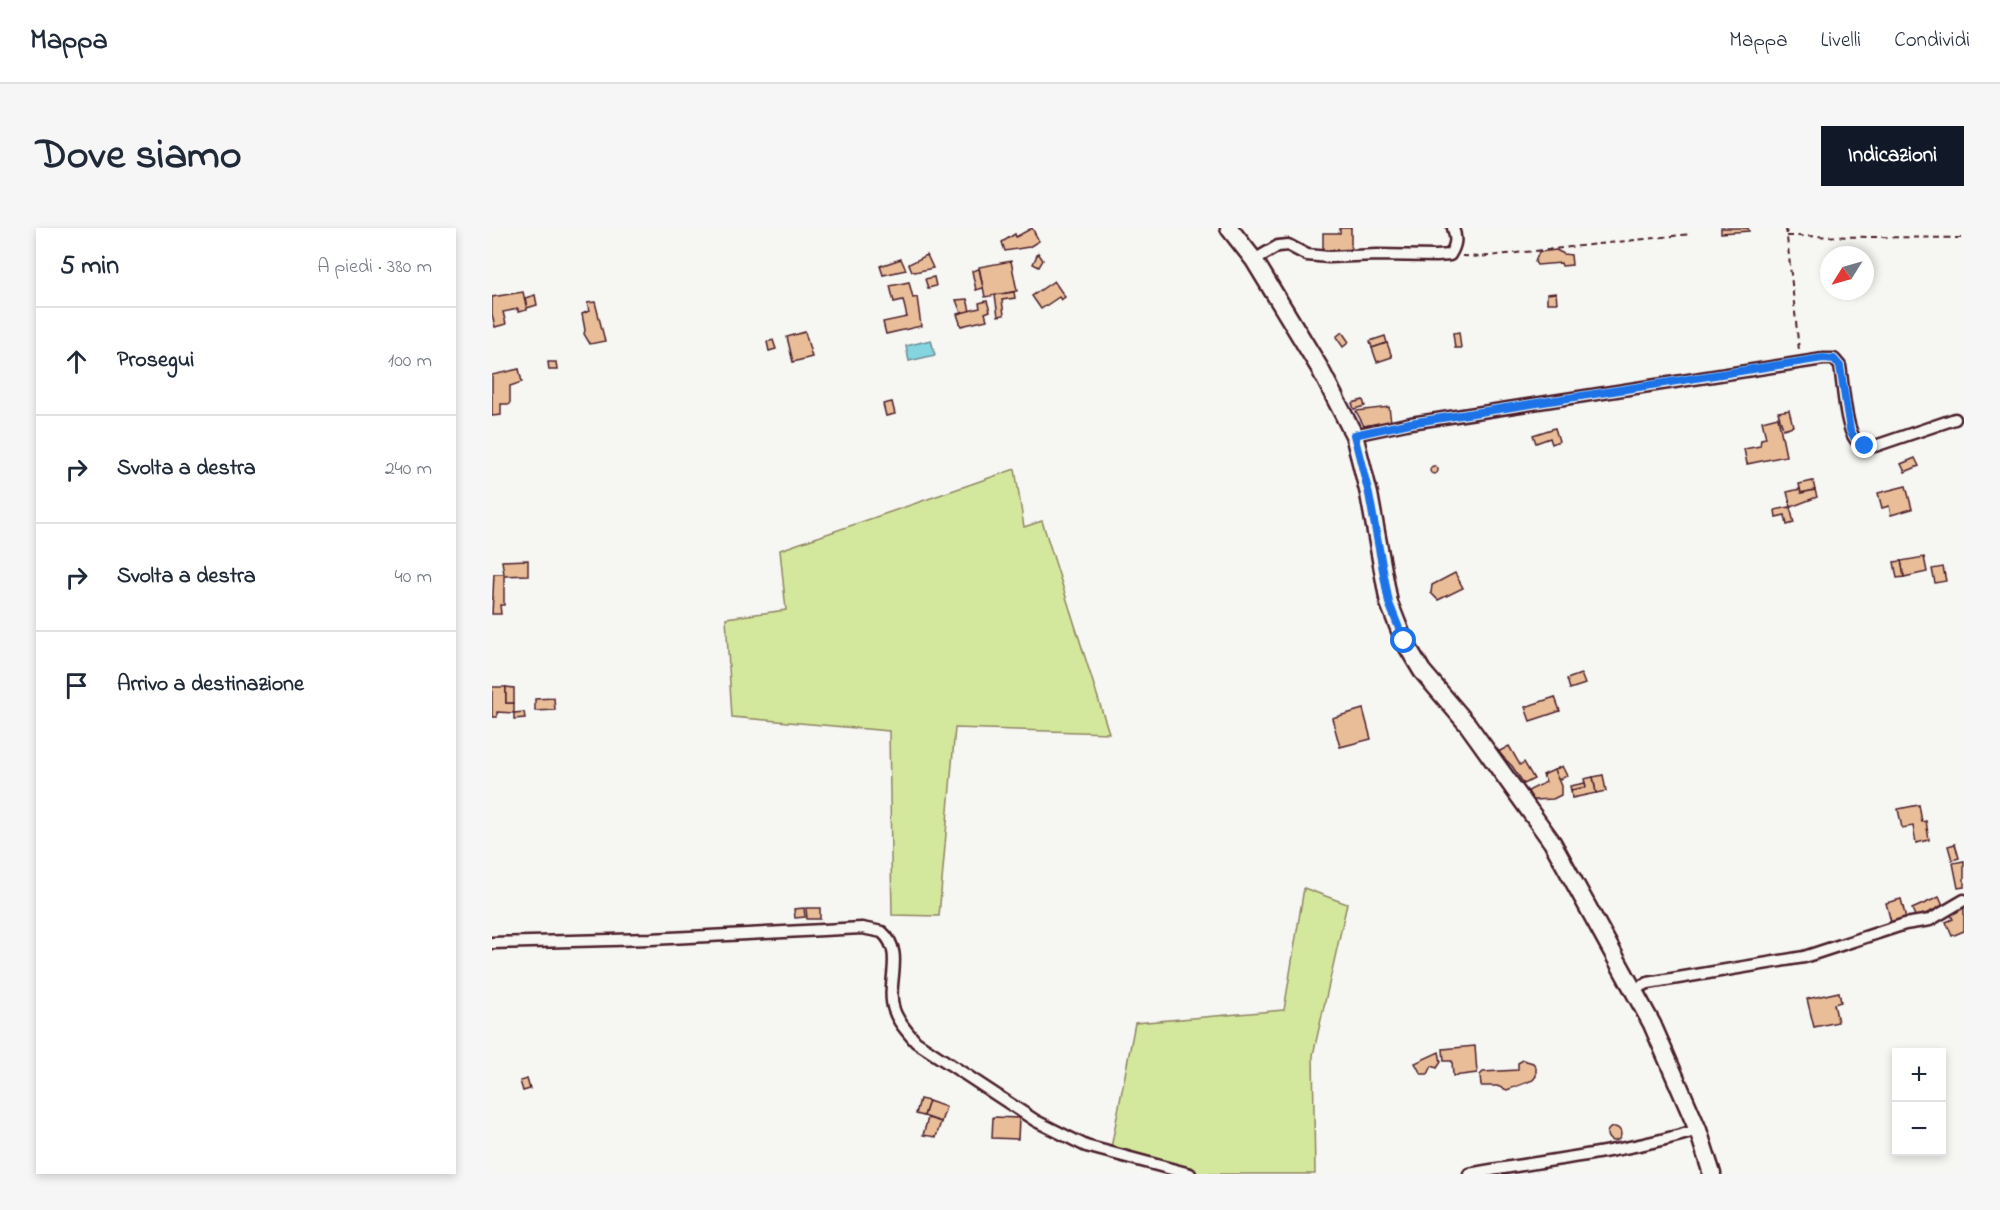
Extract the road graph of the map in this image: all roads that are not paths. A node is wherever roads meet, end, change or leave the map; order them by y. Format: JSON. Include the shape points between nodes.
{"nodes":[{"id":1,"x":1229,"y":228,"type":"edge"},
{"id":2,"x":1453,"y":228,"type":"edge"},
{"id":3,"x":1254,"y":260,"type":"junction"},
{"id":4,"x":1955,"y":419,"type":"dead end"},
{"id":5,"x":1354,"y":435,"type":"junction"},
{"id":6,"x":1964,"y":900,"type":"edge"},
{"id":7,"x":492,"y":944,"type":"edge"},
{"id":8,"x":1634,"y":989,"type":"junction"},
{"id":9,"x":1698,"y":1130,"type":"junction"},
{"id":10,"x":1190,"y":1174,"type":"edge"},
{"id":11,"x":1469,"y":1174,"type":"edge"},
{"id":12,"x":1712,"y":1174,"type":"edge"}],
"edges":[{"from":1,"to":3,"type":"main road"},
{"from":2,"to":3,"type":"street","via":[[1456,246],[1450,255],[1329,257],[1307,255],[1288,245],[1278,246]]},
{"from":3,"to":5,"type":"main road","via":[[1319,367]]},
{"from":4,"to":5,"type":"street","via":[[1865,446],[1856,441],[1850,430],[1840,366],[1834,359],[1823,358]]},
{"from":5,"to":8,"type":"main road","via":[[1389,603],[1404,641],[1422,671],[1468,725],[1552,842]]},
{"from":6,"to":8,"type":"street","via":[[1930,920],[1905,924],[1804,957],[1648,983]]},
{"from":7,"to":10,"type":"street","via":[[862,928],[882,932],[893,947],[894,1010],[916,1042],[1070,1140]]},
{"from":8,"to":9,"type":"main road"},
{"from":9,"to":11,"type":"street","via":[[1629,1149]]},
{"from":9,"to":12,"type":"main road"}]}
